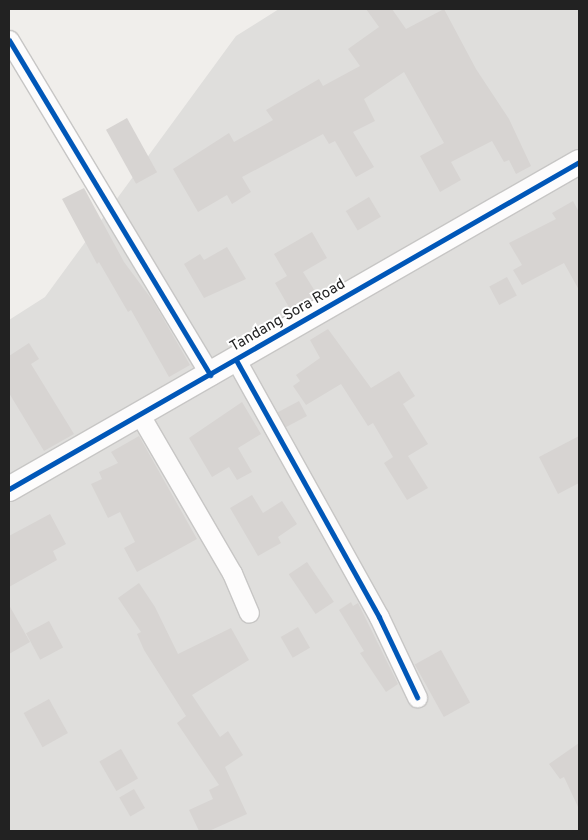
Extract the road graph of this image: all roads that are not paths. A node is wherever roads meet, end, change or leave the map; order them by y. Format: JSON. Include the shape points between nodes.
{"nodes":[{"id":1,"x":9,"y":40,"type":"edge"},
{"id":2,"x":579,"y":162,"type":"edge"},
{"id":3,"x":236,"y":360,"type":"junction"},
{"id":4,"x":210,"y":375,"type":"junction"},
{"id":5,"x":140,"y":415,"type":"junction"},
{"id":6,"x":9,"y":490,"type":"edge"},
{"id":7,"x":248,"y":612,"type":"dead end"},
{"id":8,"x":417,"y":697,"type":"dead end"}],
"edges":[{"from":1,"to":4,"type":"street"},
{"from":2,"to":3,"type":"street","name":"Tandang Sora Road"},
{"from":3,"to":4,"type":"street","name":"Tandang Sora Road"},
{"from":3,"to":8,"type":"street","via":[[379,617]]},
{"from":4,"to":5,"type":"street","name":"Tandang Sora Road"},
{"from":5,"to":6,"type":"street","name":"Tandang Sora Road"},
{"from":5,"to":7,"type":"street","via":[[232,573]]}]}
